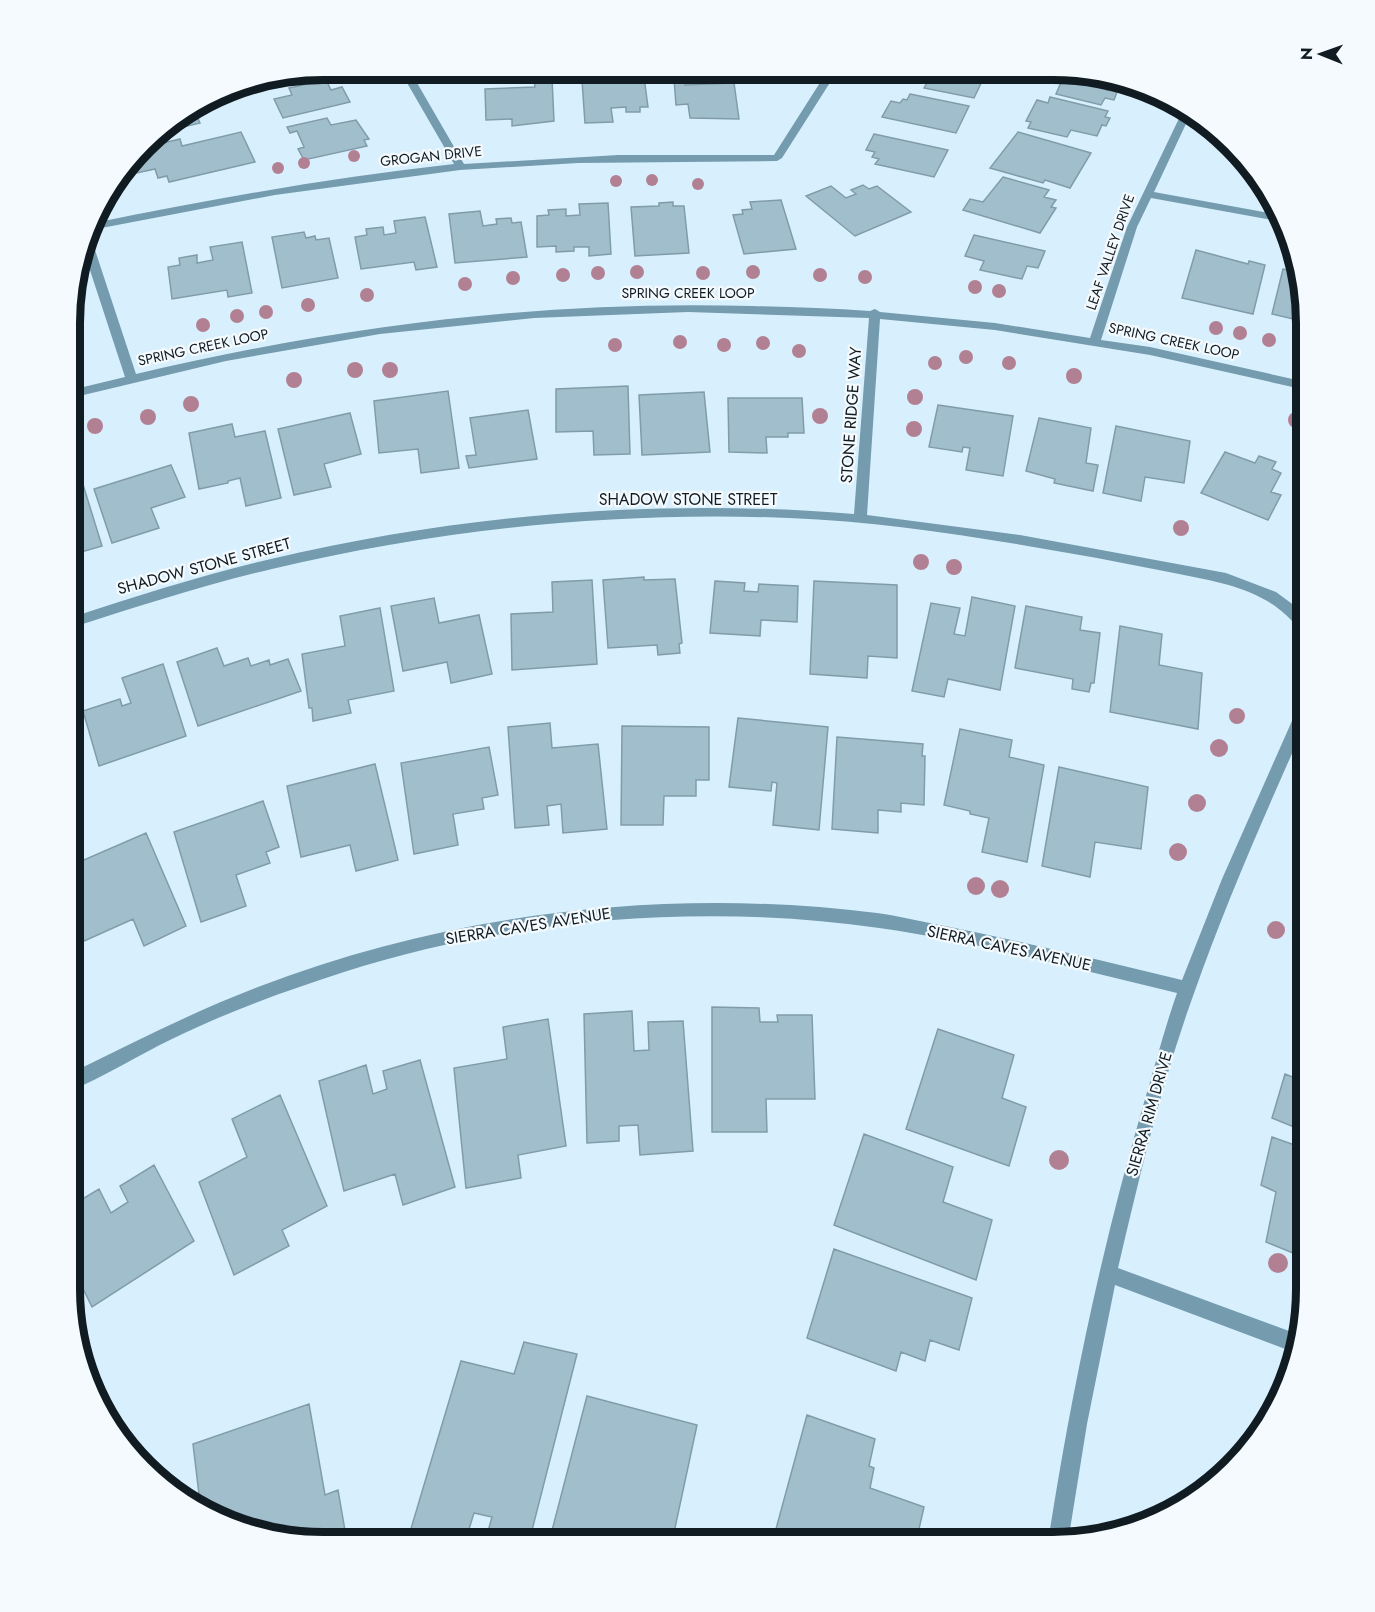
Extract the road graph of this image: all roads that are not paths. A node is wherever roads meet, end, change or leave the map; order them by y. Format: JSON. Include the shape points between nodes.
{"nodes":[{"id":1,"x":410,"y":80,"type":"edge"},
{"id":2,"x":827,"y":80,"type":"edge"},
{"id":3,"x":1184,"y":118,"type":"edge"},
{"id":4,"x":461,"y":167,"type":"junction"},
{"id":5,"x":1146,"y":194,"type":"junction"},
{"id":6,"x":1271,"y":217,"type":"edge"},
{"id":7,"x":100,"y":225,"type":"edge"},
{"id":8,"x":90,"y":253,"type":"edge"},
{"id":9,"x":875,"y":313,"type":"junction"},
{"id":10,"x":1095,"y":340,"type":"junction"},
{"id":11,"x":131,"y":378,"type":"junction"},
{"id":12,"x":1296,"y":384,"type":"edge"},
{"id":13,"x":80,"y":392,"type":"edge"},
{"id":14,"x":860,"y":518,"type":"junction"},
{"id":15,"x":1296,"y":617,"type":"edge"},
{"id":16,"x":80,"y":619,"type":"edge"},
{"id":17,"x":1296,"y":727,"type":"edge"},
{"id":18,"x":1187,"y":988,"type":"junction"},
{"id":19,"x":80,"y":1077,"type":"edge"},
{"id":20,"x":1107,"y":1273,"type":"junction"},
{"id":21,"x":1290,"y":1341,"type":"edge"},
{"id":22,"x":1059,"y":1532,"type":"edge"}],
"edges":[{"from":1,"to":4,"type":"street"},
{"from":2,"to":4,"type":"street","name":"GROGAN DRIVE","via":[[777,158],[621,158]]},
{"from":3,"to":5,"type":"street","name":"LEAF VALLEY DRIVE"},
{"from":4,"to":7,"type":"street","name":"GROGAN DRIVE","via":[[262,194]]},
{"from":5,"to":6,"type":"street"},
{"from":5,"to":10,"type":"street","name":"LEAF VALLEY DRIVE"},
{"from":8,"to":11,"type":"street"},
{"from":9,"to":10,"type":"street","name":"SPRING CREEK LOOP"},
{"from":9,"to":11,"type":"street","name":"SPRING CREEK LOOP","via":[[673,306],[471,318],[343,334]]},
{"from":9,"to":14,"type":"street","name":"STONE RIDGE WAY"},
{"from":10,"to":12,"type":"street","name":"SPRING CREEK LOOP"},
{"from":11,"to":13,"type":"street","name":"SPRING CREEK LOOP"},
{"from":14,"to":15,"type":"street","name":"SHADOW STONE STREET","via":[[1009,537],[1226,578],[1253,586],[1278,600]]},
{"from":14,"to":16,"type":"street","name":"SHADOW STONE STREET","via":[[746,512],[633,513],[450,530],[335,549],[240,571]]},
{"from":17,"to":18,"type":"street","name":"SIERRA RIM DRIVE","via":[[1219,900]]},
{"from":18,"to":19,"type":"street","name":"SIERRA CAVES AVENUE","via":[[877,920],[769,910],[673,909],[583,915],[474,931],[380,954],[281,986],[178,1028]]},
{"from":18,"to":20,"type":"street","name":"SIERRA RIM DRIVE","via":[[1136,1158]]},
{"from":20,"to":21,"type":"street"},
{"from":20,"to":22,"type":"street","name":"SIERRA RIM DRIVE"}]}
